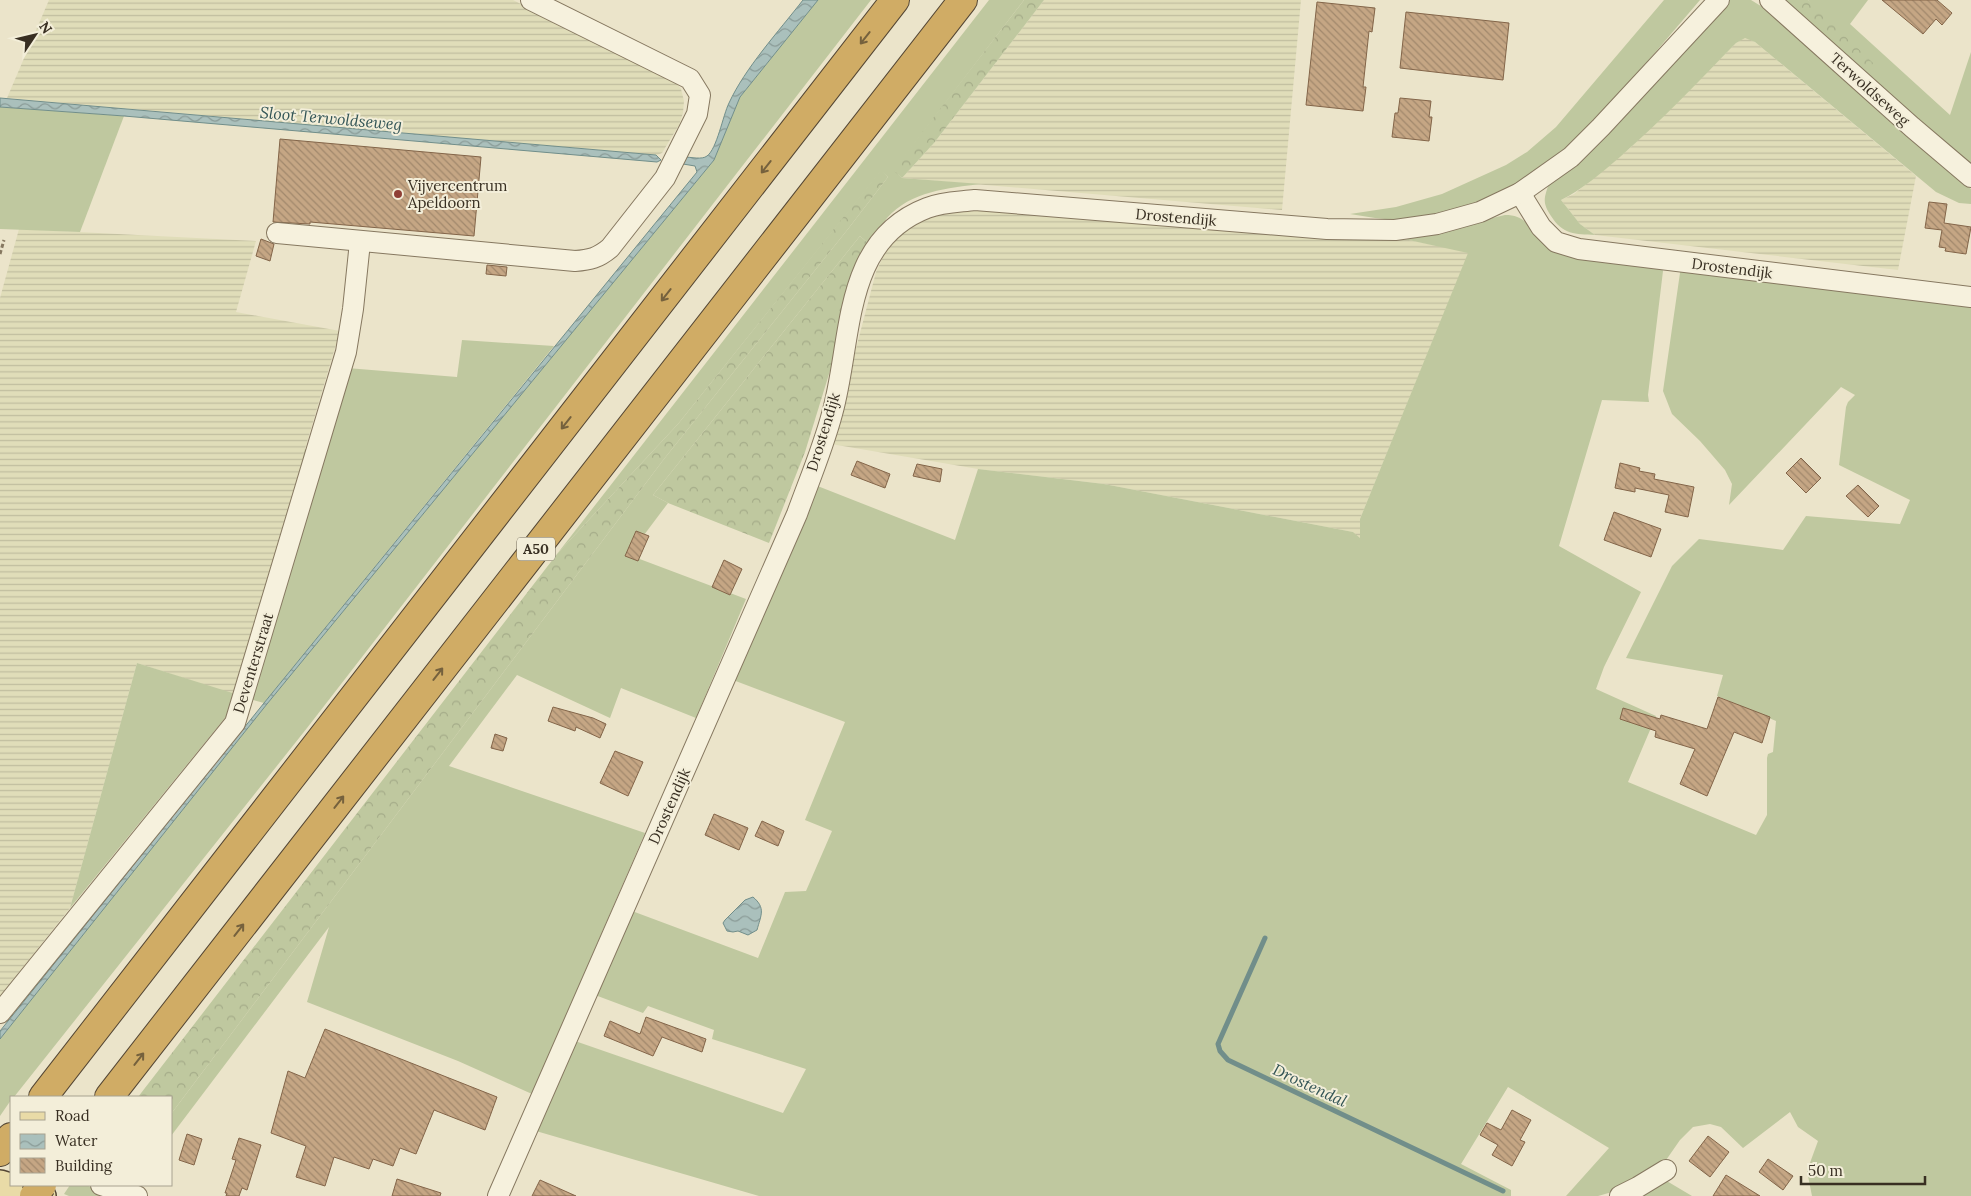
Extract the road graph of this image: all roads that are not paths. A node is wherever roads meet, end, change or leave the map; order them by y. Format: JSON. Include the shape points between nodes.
{"nodes":[{"id":1,"x":531,"y":0,"type":"edge"},
{"id":2,"x":895,"y":0,"type":"edge"},
{"id":3,"x":963,"y":0,"type":"edge"},
{"id":4,"x":1719,"y":0,"type":"edge"},
{"id":5,"x":1770,"y":0,"type":"edge"},
{"id":6,"x":1971,"y":177,"type":"edge"},
{"id":7,"x":1520,"y":193,"type":"junction"},
{"id":8,"x":277,"y":233,"type":"dead end"},
{"id":9,"x":360,"y":242,"type":"junction"},
{"id":10,"x":1971,"y":297,"type":"edge"},
{"id":11,"x":0,"y":1012,"type":"edge"},
{"id":12,"x":44,"y":1096,"type":"edge"},
{"id":13,"x":110,"y":1096,"type":"edge"},
{"id":14,"x":10,"y":1139,"type":"edge"},
{"id":15,"x":0,"y":1152,"type":"edge"},
{"id":16,"x":1666,"y":1170,"type":"dead end"},
{"id":17,"x":0,"y":1183,"type":"edge"},
{"id":18,"x":105,"y":1186,"type":"edge"},
{"id":19,"x":43,"y":1196,"type":"edge"},
{"id":20,"x":137,"y":1196,"type":"edge"},
{"id":21,"x":498,"y":1196,"type":"edge"},
{"id":22,"x":1620,"y":1196,"type":"edge"}],
"edges":[{"from":1,"to":9,"type":"street","via":[[690,79],[700,95],[697,114],[665,178],[610,248],[589,260]]},
{"from":2,"to":12,"type":"highway","one_way":true},
{"from":13,"to":3,"type":"highway","number":"A50","one_way":true},
{"from":4,"to":7,"type":"street","name":"Drostendijk","via":[[1601,128],[1571,157]]},
{"from":5,"to":6,"type":"street","name":"Terwoldseweg"},
{"from":7,"to":10,"type":"street","name":"Drostendijk","via":[[1541,227],[1556,242],[1579,249]]},
{"from":7,"to":21,"type":"street","name":"Drostendijk","via":[[1480,212],[1438,224],[1395,230],[1327,229],[975,200],[927,208],[884,235],[872,252],[858,284],[832,413],[797,514]]},
{"from":8,"to":9,"type":"street"},
{"from":9,"to":11,"type":"street","name":"Deventerstraat","via":[[354,309],[346,352],[235,722]]},
{"from":14,"to":15,"type":"highway"},
{"from":16,"to":22,"type":"street"},
{"from":17,"to":19,"type":"main road"},
{"from":18,"to":20,"type":"street"}]}
